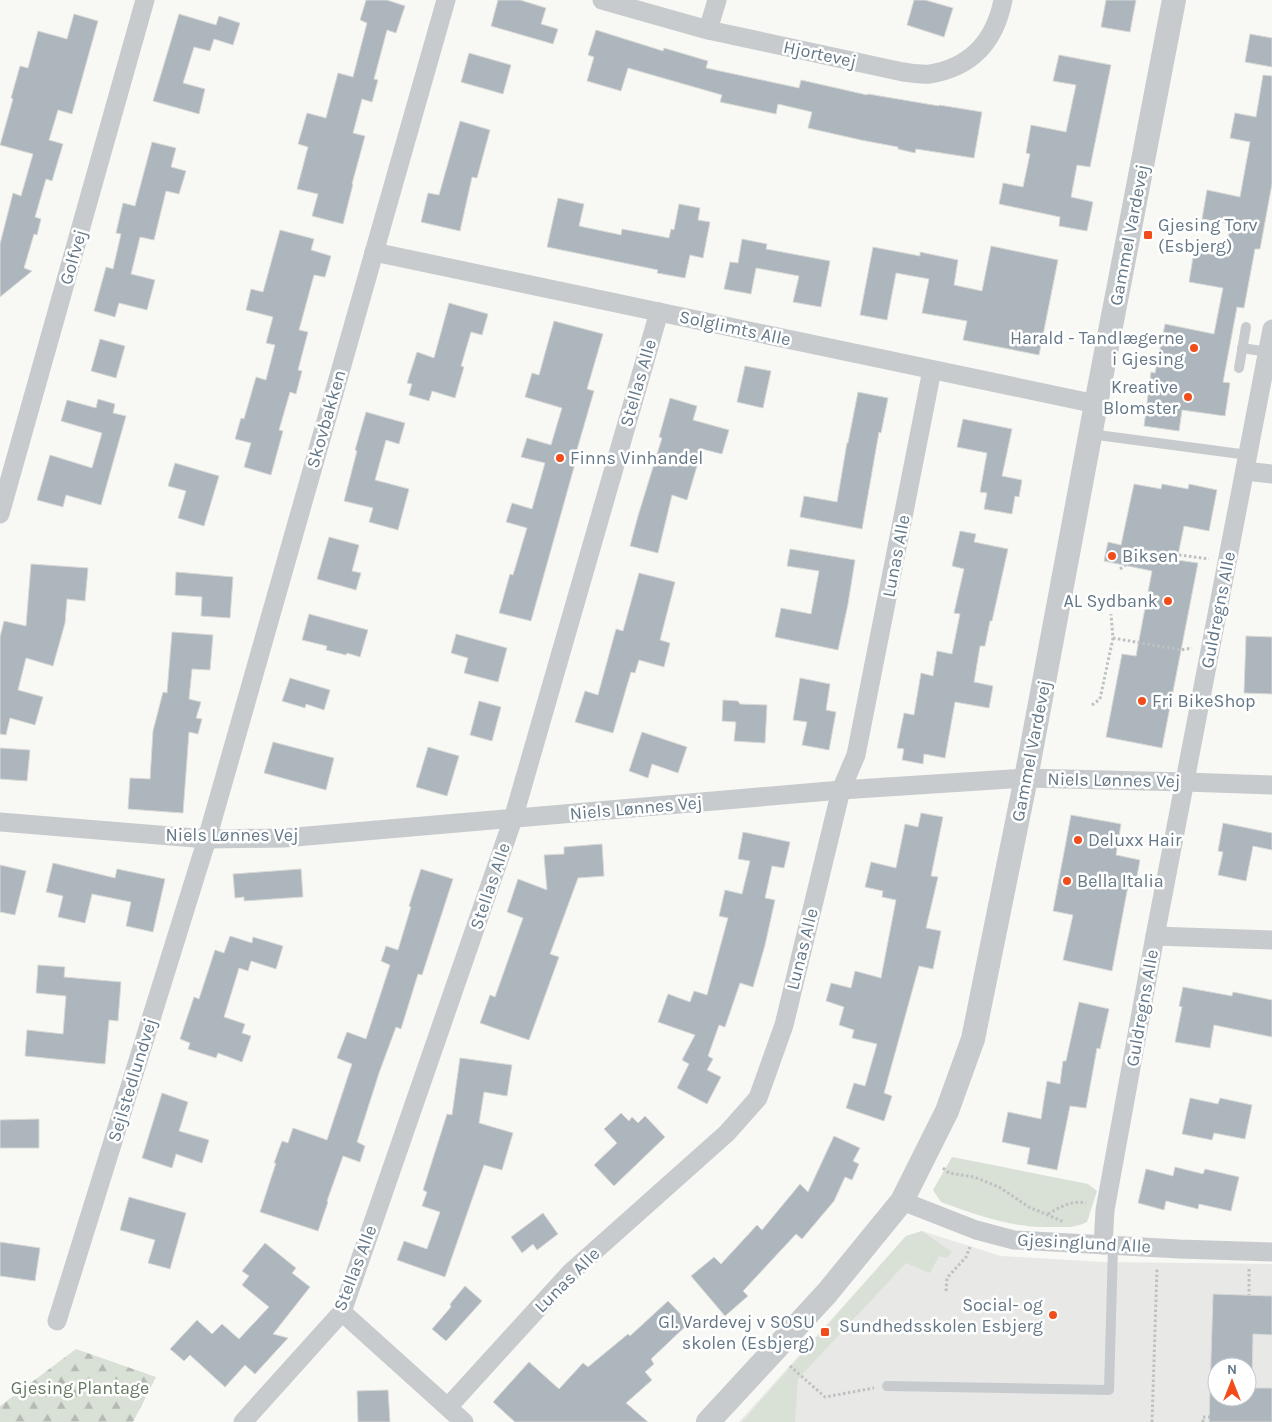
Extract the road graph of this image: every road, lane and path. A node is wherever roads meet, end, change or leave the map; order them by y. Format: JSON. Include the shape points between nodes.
{"nodes":[{"id":1,"x":145,"y":0,"type":"edge"},
{"id":2,"x":446,"y":0,"type":"edge"},
{"id":3,"x":602,"y":0,"type":"edge"},
{"id":4,"x":717,"y":0,"type":"edge"},
{"id":5,"x":1003,"y":0,"type":"edge"},
{"id":6,"x":1174,"y":0,"type":"edge"},
{"id":7,"x":708,"y":30,"type":"junction"},
{"id":8,"x":374,"y":252,"type":"junction"},
{"id":9,"x":659,"y":312,"type":"junction"},
{"id":10,"x":1246,"y":327,"type":"dead end"},
{"id":11,"x":1272,"y":329,"type":"edge"},
{"id":12,"x":1242,"y":348,"type":"junction"},
{"id":13,"x":1268,"y":352,"type":"junction"},
{"id":14,"x":1239,"y":368,"type":"dead end"},
{"id":15,"x":932,"y":370,"type":"junction"},
{"id":16,"x":1096,"y":404,"type":"junction"},
{"id":17,"x":1090,"y":434,"type":"junction"},
{"id":18,"x":1246,"y":463,"type":"junction"},
{"id":19,"x":1272,"y":474,"type":"edge"},
{"id":20,"x":0,"y":514,"type":"edge"},
{"id":21,"x":1227,"y":561,"type":"junction"},
{"id":22,"x":1120,"y":570,"type":"dead end"},
{"id":23,"x":1111,"y":614,"type":"dead end"},
{"id":24,"x":1113,"y":638,"type":"junction"},
{"id":25,"x":1195,"y":647,"type":"dead end"},
{"id":26,"x":1092,"y":705,"type":"dead end"},
{"id":27,"x":1026,"y":778,"type":"junction"},
{"id":28,"x":1184,"y":782,"type":"junction"},
{"id":29,"x":1272,"y":785,"type":"edge"},
{"id":30,"x":841,"y":790,"type":"junction"},
{"id":31,"x":513,"y":819,"type":"junction"},
{"id":32,"x":0,"y":822,"type":"edge"},
{"id":33,"x":207,"y":839,"type":"junction"},
{"id":34,"x":1155,"y":936,"type":"junction"},
{"id":35,"x":1272,"y":940,"type":"edge"},
{"id":36,"x":925,"y":1154,"type":"junction"},
{"id":37,"x":902,"y":1201,"type":"junction"},
{"id":38,"x":1105,"y":1210,"type":"junction"},
{"id":39,"x":1048,"y":1214,"type":"junction"},
{"id":40,"x":1069,"y":1225,"type":"dead end"},
{"id":41,"x":976,"y":1230,"type":"junction"},
{"id":42,"x":1108,"y":1246,"type":"junction"},
{"id":43,"x":1157,"y":1247,"type":"junction"},
{"id":44,"x":1272,"y":1252,"type":"edge"},
{"id":45,"x":946,"y":1291,"type":"dead end"},
{"id":46,"x":342,"y":1312,"type":"junction"},
{"id":47,"x":57,"y":1321,"type":"dead end"},
{"id":48,"x":773,"y":1351,"type":"junction"},
{"id":49,"x":887,"y":1386,"type":"joint"},
{"id":50,"x":448,"y":1407,"type":"junction"},
{"id":51,"x":1210,"y":1417,"type":"dead end"},
{"id":52,"x":243,"y":1422,"type":"edge"},
{"id":53,"x":464,"y":1422,"type":"edge"},
{"id":54,"x":708,"y":1422,"type":"edge"},
{"id":55,"x":1152,"y":1422,"type":"edge"},
{"id":56,"x":1203,"y":1422,"type":"edge"}],
"edges":[{"from":1,"to":20,"type":"street","name":"Golfvej"},
{"from":2,"to":8,"type":"street","name":"Skovbakken"},
{"from":3,"to":7,"type":"street","name":"Hjortevej"},
{"from":4,"to":7,"type":"street"},
{"from":5,"to":7,"type":"street","name":"Hjortevej","via":[[990,37],[974,56],[952,68],[928,74],[903,72]]},
{"from":6,"to":16,"type":"street","name":"Gammel Vardevej"},
{"from":8,"to":9,"type":"street","name":"Solglimts Alle"},
{"from":8,"to":33,"type":"street","name":"Skovbakken"},
{"from":9,"to":15,"type":"street","name":"Solglimts Alle"},
{"from":9,"to":31,"type":"street","name":"Stellas Alle"},
{"from":10,"to":12,"type":"lane"},
{"from":11,"to":13,"type":"street","name":"Guldregns Alle"},
{"from":12,"to":13,"type":"lane"},
{"from":12,"to":14,"type":"lane"},
{"from":13,"to":18,"type":"street","name":"Guldregns Alle"},
{"from":15,"to":16,"type":"street","name":"Solglimts Alle"},
{"from":15,"to":30,"type":"street","name":"Lunas Alle","via":[[856,755]]},
{"from":16,"to":17,"type":"street","name":"Gammel Vardevej"},
{"from":17,"to":18,"type":"lane"},
{"from":17,"to":27,"type":"street","name":"Gammel Vardevej"},
{"from":18,"to":19,"type":"street"},
{"from":18,"to":21,"type":"street","name":"Guldregns Alle"},
{"from":21,"to":22,"type":"path","via":[[1136,549],[1131,561]]},
{"from":21,"to":28,"type":"street","name":"Guldregns Alle"},
{"from":23,"to":24,"type":"path"},
{"from":24,"to":25,"type":"path","via":[[1181,650]]},
{"from":24,"to":26,"type":"path","via":[[1100,699]]},
{"from":27,"to":28,"type":"street","name":"Niels Lønnes Vej"},
{"from":27,"to":30,"type":"street","name":"Niels Lønnes Vej"},
{"from":27,"to":36,"type":"street","name":"Gammel Vardevej","via":[[973,1039],[947,1111]]},
{"from":28,"to":29,"type":"street","name":"Niels Lønnes Vej"},
{"from":28,"to":34,"type":"street","name":"Guldregns Alle"},
{"from":30,"to":31,"type":"street","name":"Niels Lønnes Vej"},
{"from":30,"to":50,"type":"street","name":"Lunas Alle","via":[[784,1025],[758,1098],[726,1133],[571,1272]]},
{"from":31,"to":33,"type":"street","name":"Niels Lønnes Vej","via":[[284,838]]},
{"from":31,"to":46,"type":"street","name":"Stellas Alle"},
{"from":32,"to":33,"type":"street","name":"Niels Lønnes Vej"},
{"from":33,"to":47,"type":"street","name":"Sejlstedlundvej"},
{"from":34,"to":35,"type":"street"},
{"from":34,"to":38,"type":"street","name":"Guldregns Alle"},
{"from":36,"to":37,"type":"street","name":"Gammel Vardevej"},
{"from":36,"to":39,"type":"path","via":[[949,1173],[974,1177],[999,1187],[1029,1207]]},
{"from":37,"to":41,"type":"street","name":"Gjesinglund Alle"},
{"from":37,"to":48,"type":"street","name":"Gammel Vardevej"},
{"from":38,"to":39,"type":"path","via":[[1084,1202],[1064,1205]]},
{"from":38,"to":42,"type":"street","name":"Guldregns Alle"},
{"from":39,"to":40,"type":"path"},
{"from":41,"to":42,"type":"street","name":"Gjesinglund Alle","via":[[1014,1240]]},
{"from":41,"to":45,"type":"path","via":[[966,1257],[947,1278]]},
{"from":42,"to":43,"type":"street","name":"Gjesinglund Alle"},
{"from":42,"to":49,"type":"lane","via":[[1109,1390]]},
{"from":43,"to":44,"type":"street","name":"Gjesinglund Alle"},
{"from":43,"to":55,"type":"path"},
{"from":46,"to":50,"type":"street"},
{"from":46,"to":52,"type":"street","name":"Stellas Alle"},
{"from":48,"to":49,"type":"path","via":[[825,1397]]},
{"from":48,"to":54,"type":"street","name":"Gammel Vardevej"},
{"from":50,"to":53,"type":"street"},
{"from":51,"to":56,"type":"path","via":[[1203,1417]]}]}
